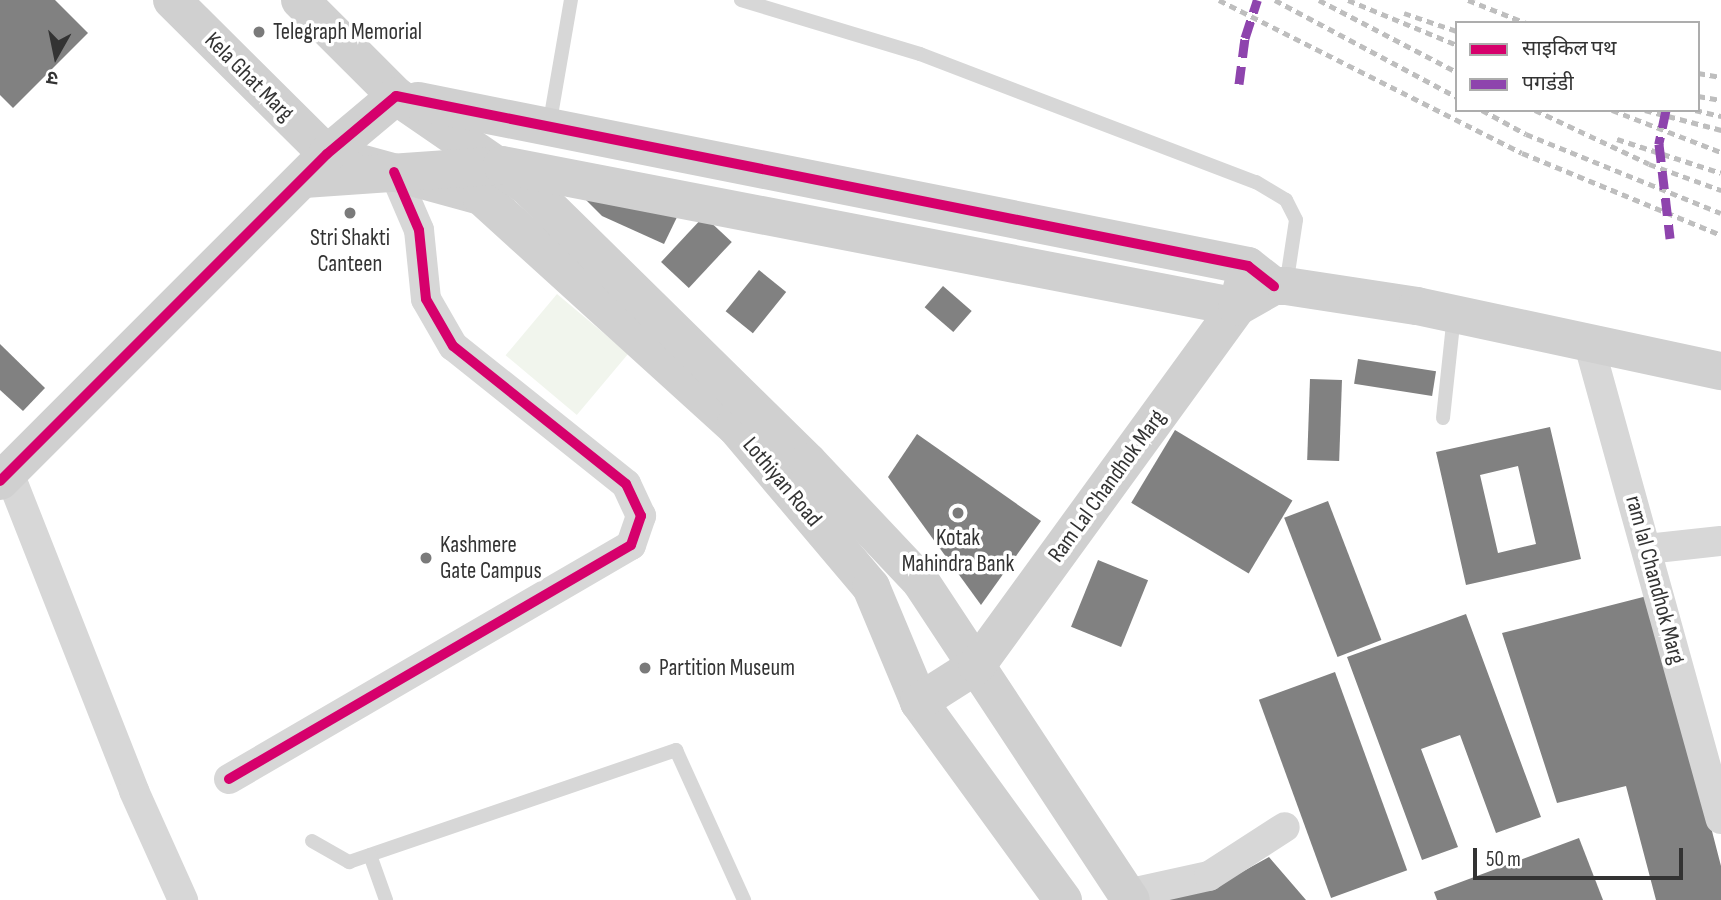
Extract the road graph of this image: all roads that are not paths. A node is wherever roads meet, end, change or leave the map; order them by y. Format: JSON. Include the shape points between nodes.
{"nodes":[{"id":1,"x":172,"y":0,"type":"edge"},
{"id":2,"x":300,"y":0,"type":"edge"},
{"id":3,"x":571,"y":0,"type":"edge"},
{"id":4,"x":741,"y":0,"type":"edge"},
{"id":5,"x":396,"y":96,"type":"junction"},
{"id":6,"x":548,"y":128,"type":"junction"},
{"id":7,"x":502,"y":165,"type":"junction"},
{"id":8,"x":315,"y":166,"type":"junction"},
{"id":9,"x":394,"y":172,"type":"junction"},
{"id":10,"x":1269,"y":279,"type":"junction"},
{"id":11,"x":1237,"y":307,"type":"junction"},
{"id":12,"x":1455,"y":314,"type":"junction"},
{"id":13,"x":1588,"y":341,"type":"junction"},
{"id":14,"x":1721,"y":371,"type":"edge"},
{"id":15,"x":1443,"y":418,"type":"dead end"},
{"id":16,"x":5,"y":477,"type":"edge"},
{"id":17,"x":1721,"y":541,"type":"edge"},
{"id":18,"x":1647,"y":549,"type":"junction"},
{"id":19,"x":977,"y":665,"type":"junction"},
{"id":20,"x":919,"y":702,"type":"junction"},
{"id":21,"x":229,"y":779,"type":"dead end"},
{"id":22,"x":1721,"y":819,"type":"edge"},
{"id":23,"x":1285,"y":827,"type":"dead end"},
{"id":24,"x":312,"y":841,"type":"dead end"},
{"id":25,"x":370,"y":855,"type":"junction"},
{"id":26,"x":1129,"y":897,"type":"edge"},
{"id":27,"x":183,"y":900,"type":"edge"},
{"id":28,"x":386,"y":900,"type":"edge"},
{"id":29,"x":744,"y":900,"type":"edge"},
{"id":30,"x":1063,"y":900,"type":"edge"}],
"edges":[{"from":1,"to":8,"type":"street","name":"Kela Ghat Marg"},
{"from":2,"to":5,"type":"street"},
{"from":3,"to":6,"type":"lane"},
{"from":4,"to":10,"type":"lane","via":[[920,54],[1256,182],[1286,200],[1296,220]]},
{"from":5,"to":6,"type":"street"},
{"from":5,"to":7,"type":"street"},
{"from":5,"to":8,"type":"street"},
{"from":6,"to":10,"type":"street"},
{"from":7,"to":9,"type":"street"},
{"from":7,"to":11,"type":"street"},
{"from":7,"to":19,"type":"street","name":"Lothiyan Road","via":[[808,462],[921,582]]},
{"from":8,"to":9,"type":"street"},
{"from":8,"to":16,"type":"street"},
{"from":9,"to":20,"type":"street","name":"Lothiyan Road","via":[[481,196],[735,426],[871,587]]},
{"from":9,"to":21,"type":"street","via":[[419,230],[426,299],[453,346],[626,484],[641,516],[631,545]]},
{"from":10,"to":11,"type":"street"},
{"from":10,"to":12,"type":"street"},
{"from":11,"to":19,"type":"street","name":"Ram Lal Chandhok Marg"},
{"from":12,"to":13,"type":"street"},
{"from":12,"to":15,"type":"lane"},
{"from":13,"to":14,"type":"street"},
{"from":13,"to":18,"type":"street","name":"ram lal Chandhok Marg"},
{"from":16,"to":27,"type":"street"},
{"from":17,"to":18,"type":"street"},
{"from":18,"to":22,"type":"street","name":"ram lal Chandhok Marg"},
{"from":19,"to":20,"type":"street"},
{"from":19,"to":26,"type":"street","name":"Lothiyan Road"},
{"from":20,"to":30,"type":"street","name":"Lothiyan Road"},
{"from":23,"to":26,"type":"street","via":[[1209,876]]},
{"from":24,"to":25,"type":"lane","via":[[349,862]]},
{"from":25,"to":28,"type":"lane"},
{"from":25,"to":29,"type":"lane","via":[[676,750]]}]}
